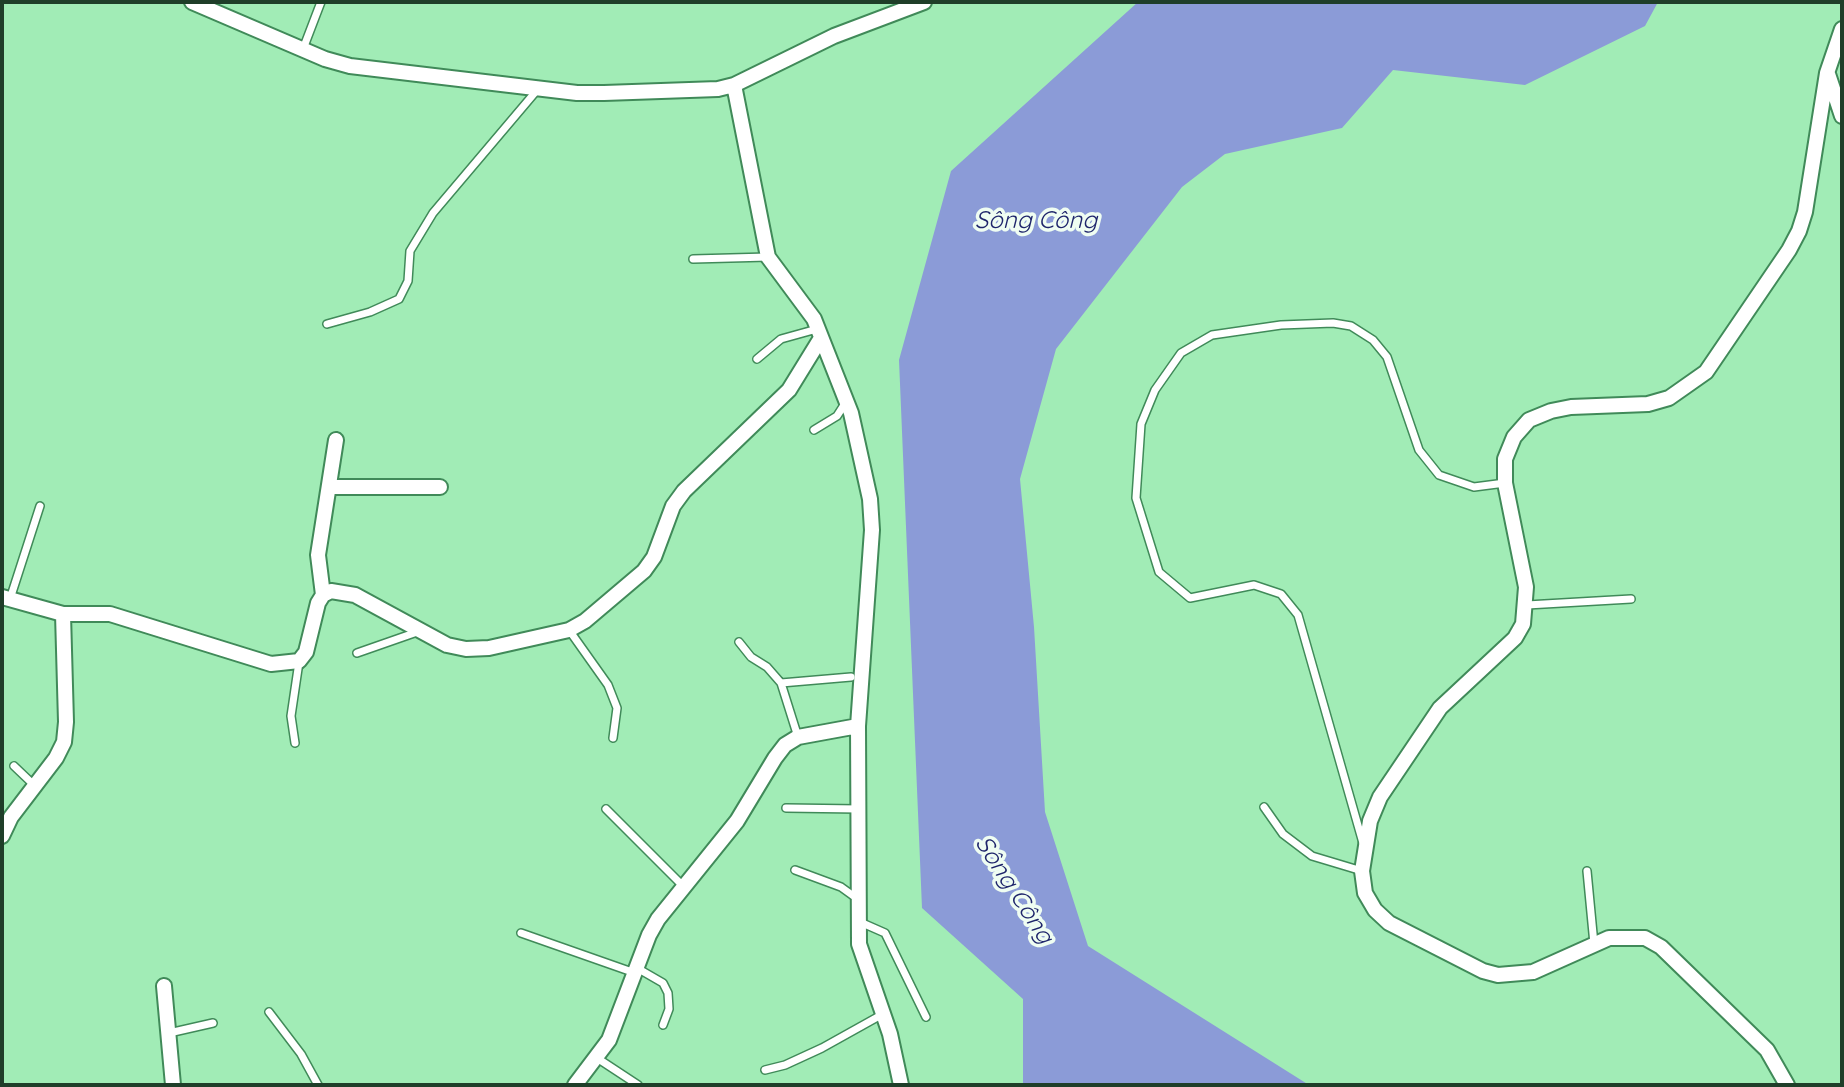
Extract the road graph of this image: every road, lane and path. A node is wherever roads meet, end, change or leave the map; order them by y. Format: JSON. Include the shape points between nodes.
{"nodes":[{"id":1,"x":321,"y":2,"type":"edge"},
{"id":2,"x":922,"y":2,"type":"edge"},
{"id":3,"x":197,"y":3,"type":"edge"},
{"id":4,"x":1842,"y":29,"type":"edge"},
{"id":5,"x":303,"y":50,"type":"junction"},
{"id":6,"x":1827,"y":73,"type":"junction"},
{"id":7,"x":734,"y":85,"type":"junction"},
{"id":8,"x":538,"y":88,"type":"junction"},
{"id":9,"x":1842,"y":116,"type":"edge"},
{"id":10,"x":768,"y":257,"type":"junction"},
{"id":11,"x":693,"y":259,"type":"dead end"},
{"id":12,"x":327,"y":324,"type":"dead end"},
{"id":13,"x":820,"y":333,"type":"junction"},
{"id":14,"x":757,"y":359,"type":"dead end"},
{"id":15,"x":846,"y":402,"type":"junction"},
{"id":16,"x":814,"y":430,"type":"dead end"},
{"id":17,"x":336,"y":440,"type":"dead end"},
{"id":18,"x":1499,"y":484,"type":"junction"},
{"id":19,"x":440,"y":486,"type":"dead end"},
{"id":20,"x":330,"y":487,"type":"junction"},
{"id":21,"x":40,"y":506,"type":"dead end"},
{"id":22,"x":323,"y":595,"type":"junction"},
{"id":23,"x":6,"y":598,"type":"edge"},
{"id":24,"x":1631,"y":599,"type":"dead end"},
{"id":25,"x":1527,"y":605,"type":"junction"},
{"id":26,"x":63,"y":614,"type":"junction"},
{"id":27,"x":569,"y":630,"type":"junction"},
{"id":28,"x":420,"y":631,"type":"junction"},
{"id":29,"x":739,"y":642,"type":"dead end"},
{"id":30,"x":357,"y":653,"type":"dead end"},
{"id":31,"x":299,"y":661,"type":"junction"},
{"id":32,"x":851,"y":677,"type":"dead end"},
{"id":33,"x":781,"y":683,"type":"junction"},
{"id":34,"x":858,"y":726,"type":"junction"},
{"id":35,"x":798,"y":737,"type":"junction"},
{"id":36,"x":613,"y":738,"type":"dead end"},
{"id":37,"x":295,"y":743,"type":"dead end"},
{"id":38,"x":14,"y":766,"type":"dead end"},
{"id":39,"x":35,"y":786,"type":"junction"},
{"id":40,"x":1264,"y":807,"type":"dead end"},
{"id":41,"x":786,"y":808,"type":"dead end"},
{"id":42,"x":606,"y":809,"type":"dead end"},
{"id":43,"x":859,"y":809,"type":"junction"},
{"id":44,"x":2,"y":836,"type":"edge"},
{"id":45,"x":1364,"y":847,"type":"junction"},
{"id":46,"x":795,"y":870,"type":"dead end"},
{"id":47,"x":1362,"y":871,"type":"junction"},
{"id":48,"x":1587,"y":871,"type":"dead end"},
{"id":49,"x":684,"y":887,"type":"junction"},
{"id":50,"x":860,"y":900,"type":"junction"},
{"id":51,"x":859,"y":922,"type":"junction"},
{"id":52,"x":521,"y":933,"type":"dead end"},
{"id":53,"x":1594,"y":944,"type":"junction"},
{"id":54,"x":635,"y":970,"type":"junction"},
{"id":55,"x":164,"y":986,"type":"dead end"},
{"id":56,"x":269,"y":1012,"type":"dead end"},
{"id":57,"x":883,"y":1014,"type":"junction"},
{"id":58,"x":926,"y":1017,"type":"dead end"},
{"id":59,"x":213,"y":1023,"type":"dead end"},
{"id":60,"x":663,"y":1025,"type":"dead end"},
{"id":61,"x":168,"y":1033,"type":"junction"},
{"id":62,"x":597,"y":1058,"type":"junction"},
{"id":63,"x":765,"y":1070,"type":"dead end"},
{"id":64,"x":173,"y":1085,"type":"edge"},
{"id":65,"x":318,"y":1085,"type":"edge"},
{"id":66,"x":575,"y":1085,"type":"edge"},
{"id":67,"x":638,"y":1085,"type":"edge"},
{"id":68,"x":901,"y":1085,"type":"edge"},
{"id":69,"x":1787,"y":1085,"type":"edge"}],
"edges":[{"from":1,"to":5,"type":"lane"},
{"from":2,"to":7,"type":"street","via":[[844,31]]},
{"from":3,"to":5,"type":"street"},
{"from":4,"to":6,"type":"street"},
{"from":5,"to":8,"type":"street","via":[[350,66]]},
{"from":6,"to":9,"type":"street"},
{"from":6,"to":18,"type":"street","via":[[1799,231],[1706,372],[1669,398],[1648,404],[1571,407],[1529,420],[1514,437]]},
{"from":7,"to":8,"type":"street","via":[[604,93]]},
{"from":7,"to":10,"type":"street"},
{"from":8,"to":12,"type":"lane","via":[[433,213],[410,251],[408,281],[398,299]]},
{"from":10,"to":11,"type":"lane"},
{"from":10,"to":13,"type":"street","via":[[807,307]]},
{"from":13,"to":14,"type":"lane","via":[[781,339]]},
{"from":13,"to":15,"type":"street"},
{"from":13,"to":27,"type":"street","via":[[789,390],[684,491],[644,571]]},
{"from":15,"to":16,"type":"lane","via":[[836,416]]},
{"from":15,"to":34,"type":"street","via":[[872,515]]},
{"from":17,"to":20,"type":"street"},
{"from":18,"to":25,"type":"street"},
{"from":18,"to":45,"type":"lane","via":[[1474,487],[1439,475],[1419,450],[1387,356],[1351,326],[1281,325],[1212,335],[1181,352],[1155,390],[1141,424],[1136,498],[1159,572],[1189,598],[1254,585],[1281,594],[1298,615]]},
{"from":19,"to":20,"type":"street"},
{"from":20,"to":22,"type":"street","via":[[318,555]]},
{"from":21,"to":23,"type":"lane"},
{"from":22,"to":28,"type":"street","via":[[331,591],[355,595]]},
{"from":22,"to":31,"type":"street","via":[[306,652]]},
{"from":23,"to":26,"type":"street"},
{"from":24,"to":25,"type":"lane"},
{"from":25,"to":45,"type":"street","via":[[1515,638],[1450,697],[1380,797]]},
{"from":26,"to":31,"type":"street","via":[[110,614],[271,664]]},
{"from":26,"to":39,"type":"street","via":[[64,742]]},
{"from":27,"to":28,"type":"street","via":[[466,649]]},
{"from":27,"to":36,"type":"lane","via":[[608,685],[617,708]]},
{"from":28,"to":30,"type":"lane"},
{"from":29,"to":33,"type":"lane"},
{"from":31,"to":37,"type":"lane","via":[[291,716]]},
{"from":32,"to":33,"type":"lane"},
{"from":33,"to":35,"type":"lane"},
{"from":34,"to":35,"type":"street"},
{"from":34,"to":43,"type":"street"},
{"from":35,"to":49,"type":"street","via":[[775,758],[737,821]]},
{"from":38,"to":39,"type":"lane"},
{"from":39,"to":44,"type":"street","via":[[10,817]]},
{"from":40,"to":47,"type":"lane","via":[[1283,834],[1311,856]]},
{"from":41,"to":43,"type":"lane"},
{"from":42,"to":49,"type":"lane"},
{"from":43,"to":50,"type":"street"},
{"from":45,"to":47,"type":"street"},
{"from":46,"to":50,"type":"lane","via":[[841,887]]},
{"from":47,"to":53,"type":"street","via":[[1365,893],[1389,923],[1483,971],[1515,976],[1533,972]]},
{"from":48,"to":53,"type":"lane"},
{"from":49,"to":54,"type":"street","via":[[649,935]]},
{"from":50,"to":51,"type":"street"},
{"from":51,"to":57,"type":"street","via":[[861,954]]},
{"from":51,"to":58,"type":"lane","via":[[885,933]]},
{"from":52,"to":54,"type":"lane"},
{"from":53,"to":69,"type":"street","via":[[1628,936],[1661,947],[1767,1050]]},
{"from":54,"to":60,"type":"lane","via":[[663,983],[669,1009]]},
{"from":54,"to":62,"type":"street","via":[[609,1040]]},
{"from":55,"to":61,"type":"street"},
{"from":56,"to":65,"type":"lane"},
{"from":57,"to":63,"type":"lane","via":[[822,1048]]},
{"from":57,"to":68,"type":"street"},
{"from":59,"to":61,"type":"lane"},
{"from":61,"to":64,"type":"street"},
{"from":62,"to":66,"type":"street"},
{"from":62,"to":67,"type":"lane"}]}
